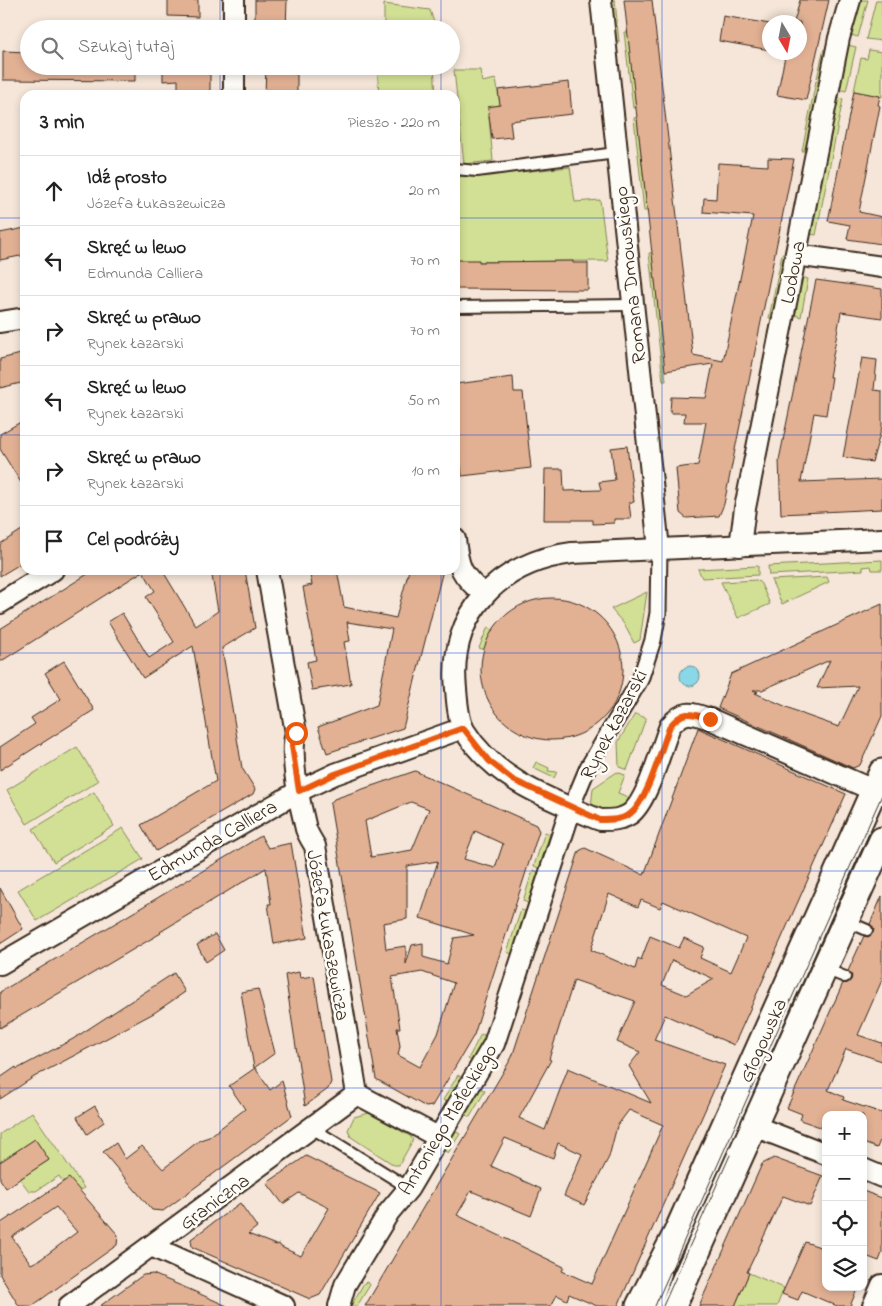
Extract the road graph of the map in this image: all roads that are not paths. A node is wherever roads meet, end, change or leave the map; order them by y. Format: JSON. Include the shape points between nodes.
{"nodes":[{"id":1,"x":234,"y":0,"type":"edge"},
{"id":2,"x":601,"y":0,"type":"edge"},
{"id":3,"x":850,"y":0,"type":"edge"},
{"id":4,"x":234,"y":20,"type":"edge"},
{"id":5,"x":234,"y":75,"type":"edge"},
{"id":6,"x":234,"y":90,"type":"edge"},
{"id":7,"x":616,"y":153,"type":"junction"},
{"id":8,"x":460,"y":169,"type":"edge"},
{"id":9,"x":796,"y":255,"type":"junction"},
{"id":10,"x":882,"y":267,"type":"edge"},
{"id":11,"x":632,"y":305,"type":"junction"},
{"id":12,"x":460,"y":307,"type":"edge"},
{"id":13,"x":20,"y":319,"type":"edge"},
{"id":14,"x":0,"y":322,"type":"edge"},
{"id":15,"x":882,"y":539,"type":"edge"},
{"id":16,"x":740,"y":546,"type":"junction"},
{"id":17,"x":659,"y":549,"type":"junction"},
{"id":18,"x":460,"y":569,"type":"edge"},
{"id":19,"x":45,"y":575,"type":"edge"},
{"id":20,"x":268,"y":575,"type":"edge"},
{"id":21,"x":484,"y":594,"type":"junction"},
{"id":22,"x":0,"y":603,"type":"edge"},
{"id":23,"x":463,"y":728,"type":"junction"},
{"id":24,"x":879,"y":786,"type":"edge"},
{"id":25,"x":299,"y":791,"type":"junction"},
{"id":26,"x":571,"y":808,"type":"junction"},
{"id":27,"x":882,"y":840,"type":"edge"},
{"id":28,"x":0,"y":964,"type":"edge"},
{"id":29,"x":357,"y":1094,"type":"junction"},
{"id":30,"x":754,"y":1126,"type":"junction"},
{"id":31,"x":312,"y":1128,"type":"junction"},
{"id":32,"x":438,"y":1137,"type":"junction"},
{"id":33,"x":822,"y":1152,"type":"edge"},
{"id":34,"x":867,"y":1171,"type":"edge"},
{"id":35,"x":882,"y":1177,"type":"edge"},
{"id":36,"x":409,"y":1188,"type":"junction"},
{"id":37,"x":676,"y":1234,"type":"junction"},
{"id":38,"x":151,"y":1246,"type":"junction"},
{"id":39,"x":882,"y":1285,"type":"edge"},
{"id":40,"x":69,"y":1306,"type":"edge"},
{"id":41,"x":284,"y":1306,"type":"edge"},
{"id":42,"x":339,"y":1306,"type":"edge"},
{"id":43,"x":640,"y":1306,"type":"edge"},
{"id":44,"x":655,"y":1306,"type":"edge"},
{"id":45,"x":673,"y":1306,"type":"edge"},
{"id":46,"x":873,"y":1306,"type":"edge"}],
"edges":[{"from":1,"to":4,"type":"street"},
{"from":2,"to":7,"type":"street","name":"Romana Dmowskiego"},
{"from":3,"to":9,"type":"street","name":"Lodowa","via":[[839,38]]},
{"from":5,"to":6,"type":"street"},
{"from":7,"to":8,"type":"lane","via":[[477,171]]},
{"from":7,"to":11,"type":"street","name":"Romana Dmowskiego"},
{"from":9,"to":10,"type":"street"},
{"from":9,"to":16,"type":"street","name":"Lodowa"},
{"from":11,"to":12,"type":"lane"},
{"from":11,"to":17,"type":"street","name":"Romana Dmowskiego"},
{"from":13,"to":14,"type":"street"},
{"from":15,"to":16,"type":"street"},
{"from":16,"to":17,"type":"street"},
{"from":17,"to":21,"type":"street","via":[[572,553],[541,559],[504,577]]},
{"from":17,"to":26,"type":"street","name":"Rynek Łazarski","via":[[658,613],[640,680],[588,767]]},
{"from":18,"to":21,"type":"street"},
{"from":19,"to":22,"type":"street"},
{"from":20,"to":25,"type":"street","name":"Józefa Łukaszewicza","via":[[296,733],[292,746]]},
{"from":21,"to":23,"type":"street","via":[[470,617],[458,651],[455,681]]},
{"from":23,"to":25,"type":"street","name":"Edmunda Calliera","via":[[335,774]]},
{"from":23,"to":26,"type":"street","via":[[503,774]]},
{"from":24,"to":26,"type":"street","via":[[690,713],[678,716],[670,726],[642,800],[631,814],[616,820],[600,820]]},
{"from":24,"to":37,"type":"street","name":"Głogowska"},
{"from":25,"to":28,"type":"street","name":"Edmunda Calliera"},
{"from":25,"to":29,"type":"street","name":"Józefa Łukaszewicza","via":[[306,831],[315,846]]},
{"from":26,"to":32,"type":"street","name":"Antoniego Małeckiego","via":[[494,1044]]},
{"from":27,"to":30,"type":"street","name":"Głogowska","via":[[856,926],[835,973]]},
{"from":29,"to":31,"type":"street","name":"Graniczna"},
{"from":29,"to":32,"type":"street"},
{"from":30,"to":33,"type":"street"},
{"from":30,"to":45,"type":"street","name":"Głogowska"},
{"from":31,"to":36,"type":"lane"},
{"from":31,"to":38,"type":"street","name":"Graniczna"},
{"from":32,"to":36,"type":"street","name":"Antoniego Małeckiego"},
{"from":34,"to":35,"type":"street"},
{"from":36,"to":42,"type":"street","name":"Antoniego Małeckiego","via":[[389,1212],[345,1285]]},
{"from":37,"to":43,"type":"street","name":"Głogowska"},
{"from":37,"to":44,"type":"lane"},
{"from":38,"to":40,"type":"street","name":"Graniczna"},
{"from":38,"to":41,"type":"street"},
{"from":39,"to":46,"type":"street"}]}
